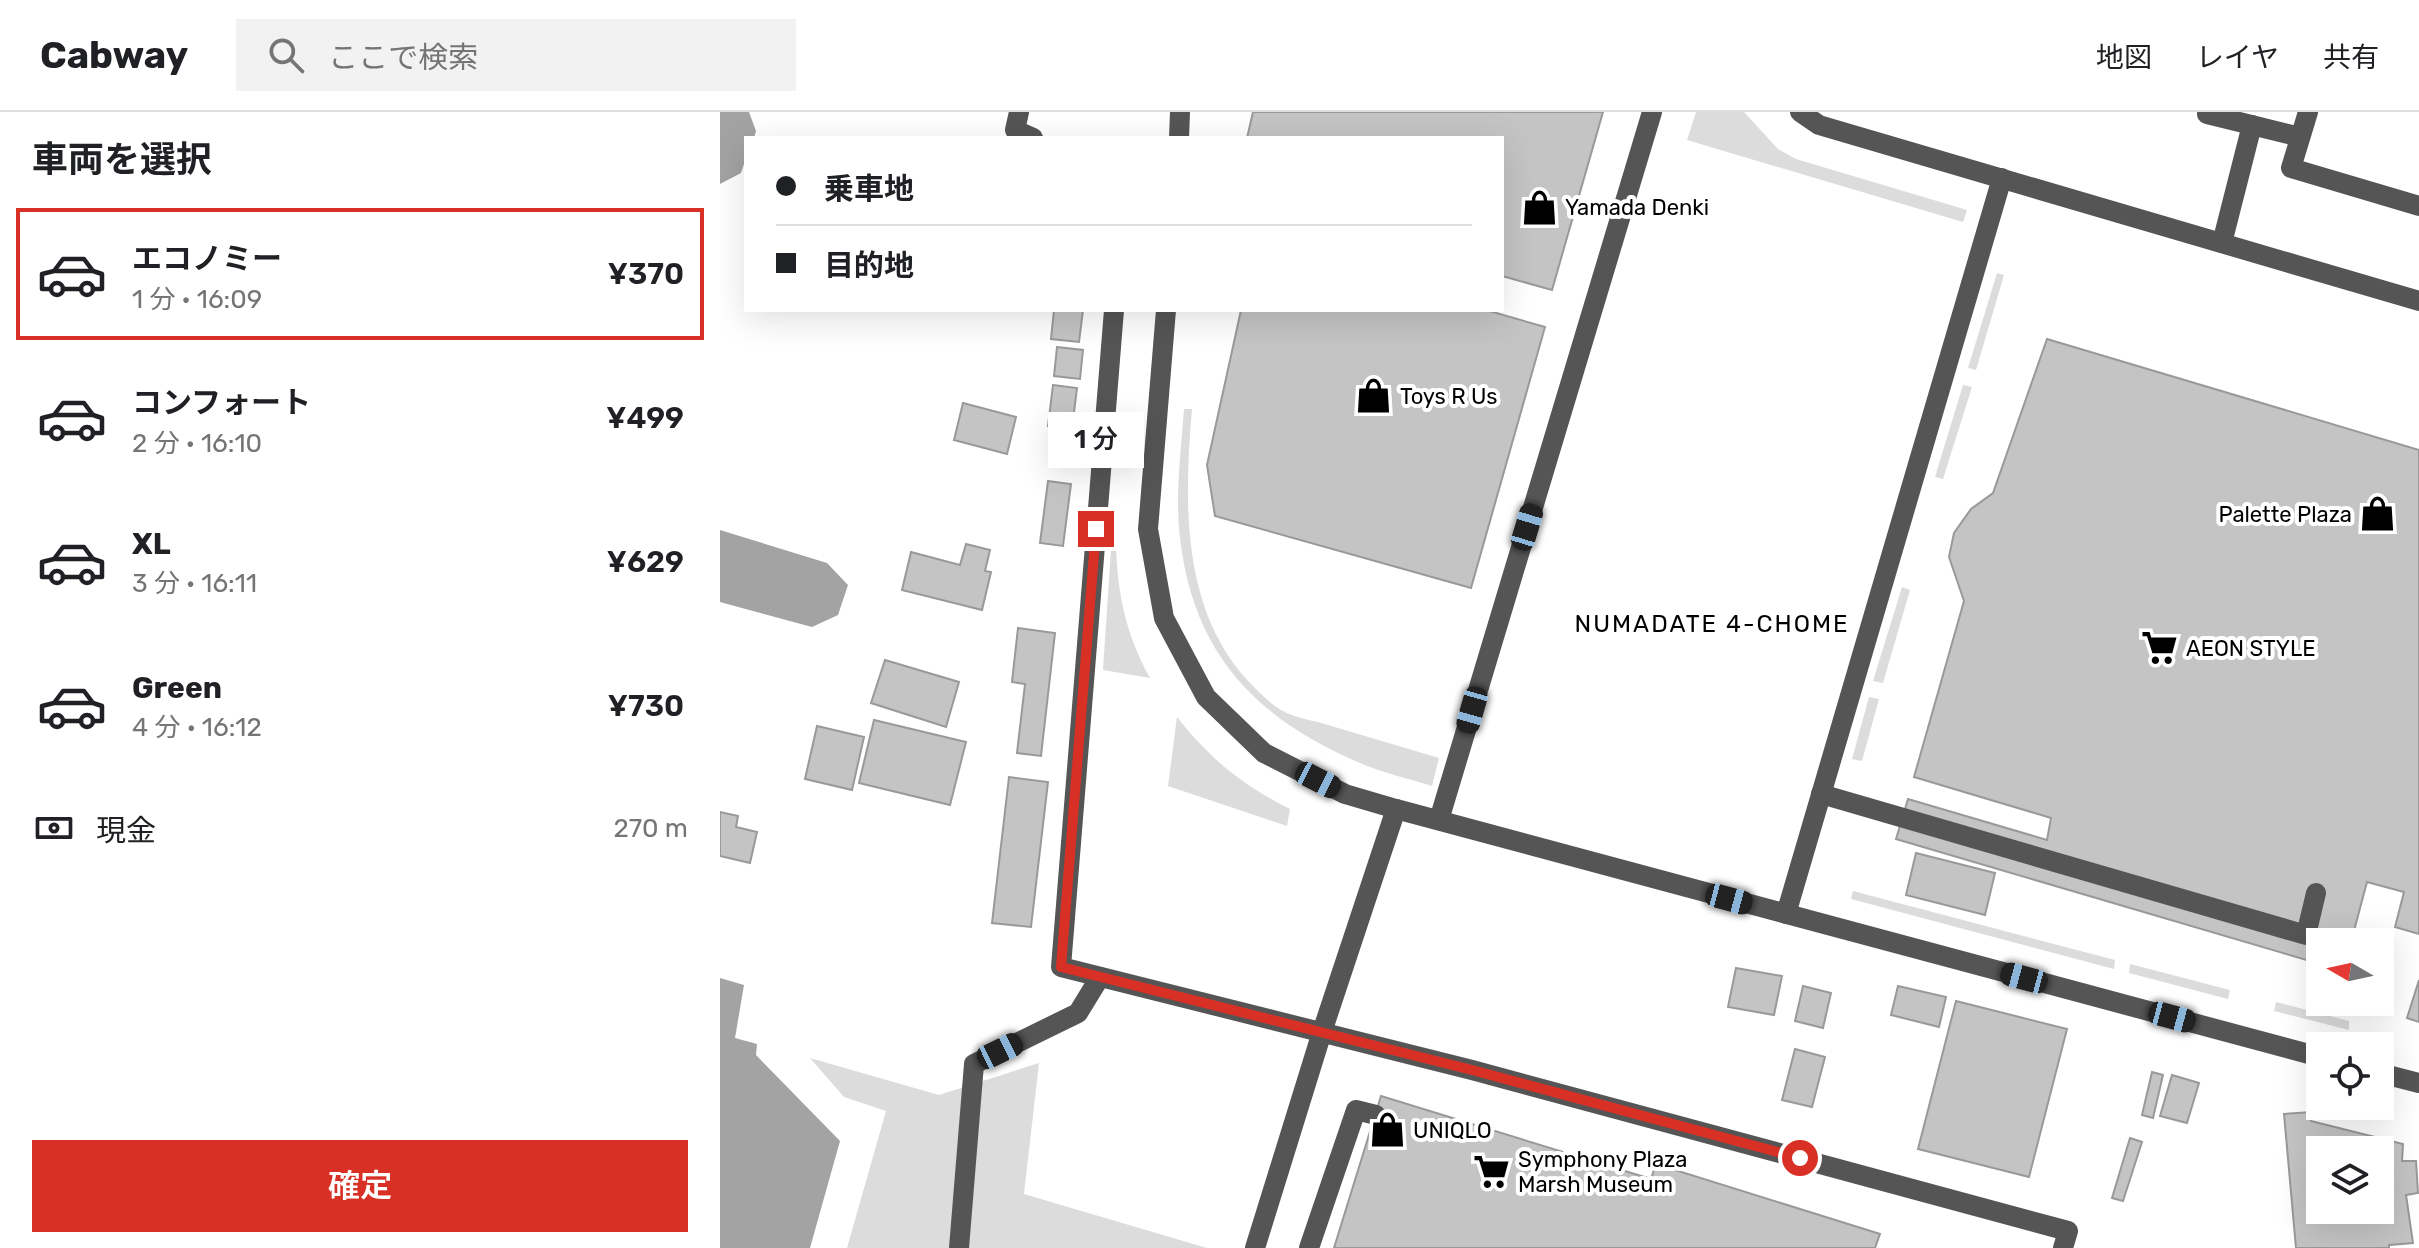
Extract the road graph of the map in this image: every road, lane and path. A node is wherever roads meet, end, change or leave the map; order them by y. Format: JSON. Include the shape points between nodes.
{"nodes":[{"id":1,"x":1019,"y":112,"type":"edge"},
{"id":2,"x":1180,"y":112,"type":"edge"},
{"id":3,"x":1652,"y":112,"type":"edge"},
{"id":4,"x":1800,"y":112,"type":"edge"},
{"id":5,"x":2308,"y":112,"type":"edge"},
{"id":6,"x":2207,"y":114,"type":"edge"},
{"id":7,"x":2252,"y":125,"type":"junction"},
{"id":8,"x":1028,"y":136,"type":"edge"},
{"id":9,"x":1179,"y":136,"type":"edge"},
{"id":10,"x":2300,"y":137,"type":"junction"},
{"id":11,"x":2002,"y":178,"type":"junction"},
{"id":12,"x":2419,"y":206,"type":"edge"},
{"id":13,"x":2222,"y":243,"type":"junction"},
{"id":14,"x":2419,"y":301,"type":"edge"},
{"id":15,"x":1114,"y":312,"type":"edge"},
{"id":16,"x":1166,"y":312,"type":"edge"},
{"id":17,"x":1821,"y":794,"type":"junction"},
{"id":18,"x":1396,"y":809,"type":"junction"},
{"id":19,"x":1439,"y":820,"type":"junction"},
{"id":20,"x":2316,"y":893,"type":"dead end"},
{"id":21,"x":1786,"y":914,"type":"junction"},
{"id":22,"x":1100,"y":977,"type":"junction"},
{"id":23,"x":1322,"y":1032,"type":"junction"},
{"id":24,"x":2306,"y":1053,"type":"edge"},
{"id":25,"x":2394,"y":1077,"type":"edge"},
{"id":26,"x":2419,"y":1083,"type":"edge"},
{"id":27,"x":1376,"y":1115,"type":"dead end"},
{"id":28,"x":959,"y":1248,"type":"edge"},
{"id":29,"x":1255,"y":1248,"type":"edge"},
{"id":30,"x":1309,"y":1248,"type":"edge"},
{"id":31,"x":2063,"y":1248,"type":"edge"}],
"edges":[{"from":1,"to":8,"type":"street","via":[[1015,130]]},
{"from":2,"to":9,"type":"street"},
{"from":3,"to":19,"type":"street"},
{"from":4,"to":11,"type":"street","via":[[1819,125]]},
{"from":5,"to":10,"type":"street"},
{"from":6,"to":7,"type":"street"},
{"from":7,"to":10,"type":"street"},
{"from":7,"to":13,"type":"street"},
{"from":10,"to":12,"type":"street","via":[[2291,168]]},
{"from":11,"to":13,"type":"street"},
{"from":11,"to":17,"type":"street"},
{"from":13,"to":14,"type":"street"},
{"from":15,"to":22,"type":"street","via":[[1061,967]]},
{"from":16,"to":18,"type":"street","via":[[1148,529],[1164,618],[1206,697],[1264,753],[1345,794]]},
{"from":17,"to":20,"type":"street","via":[[2306,935]]},
{"from":17,"to":21,"type":"street"},
{"from":18,"to":19,"type":"street"},
{"from":18,"to":23,"type":"street"},
{"from":19,"to":21,"type":"street"},
{"from":21,"to":24,"type":"street"},
{"from":22,"to":23,"type":"street"},
{"from":22,"to":28,"type":"street","via":[[1078,1013],[974,1064]]},
{"from":23,"to":29,"type":"street"},
{"from":23,"to":31,"type":"street","via":[[2068,1231]]},
{"from":25,"to":26,"type":"street"},
{"from":27,"to":30,"type":"street","via":[[1356,1110]]}]}
